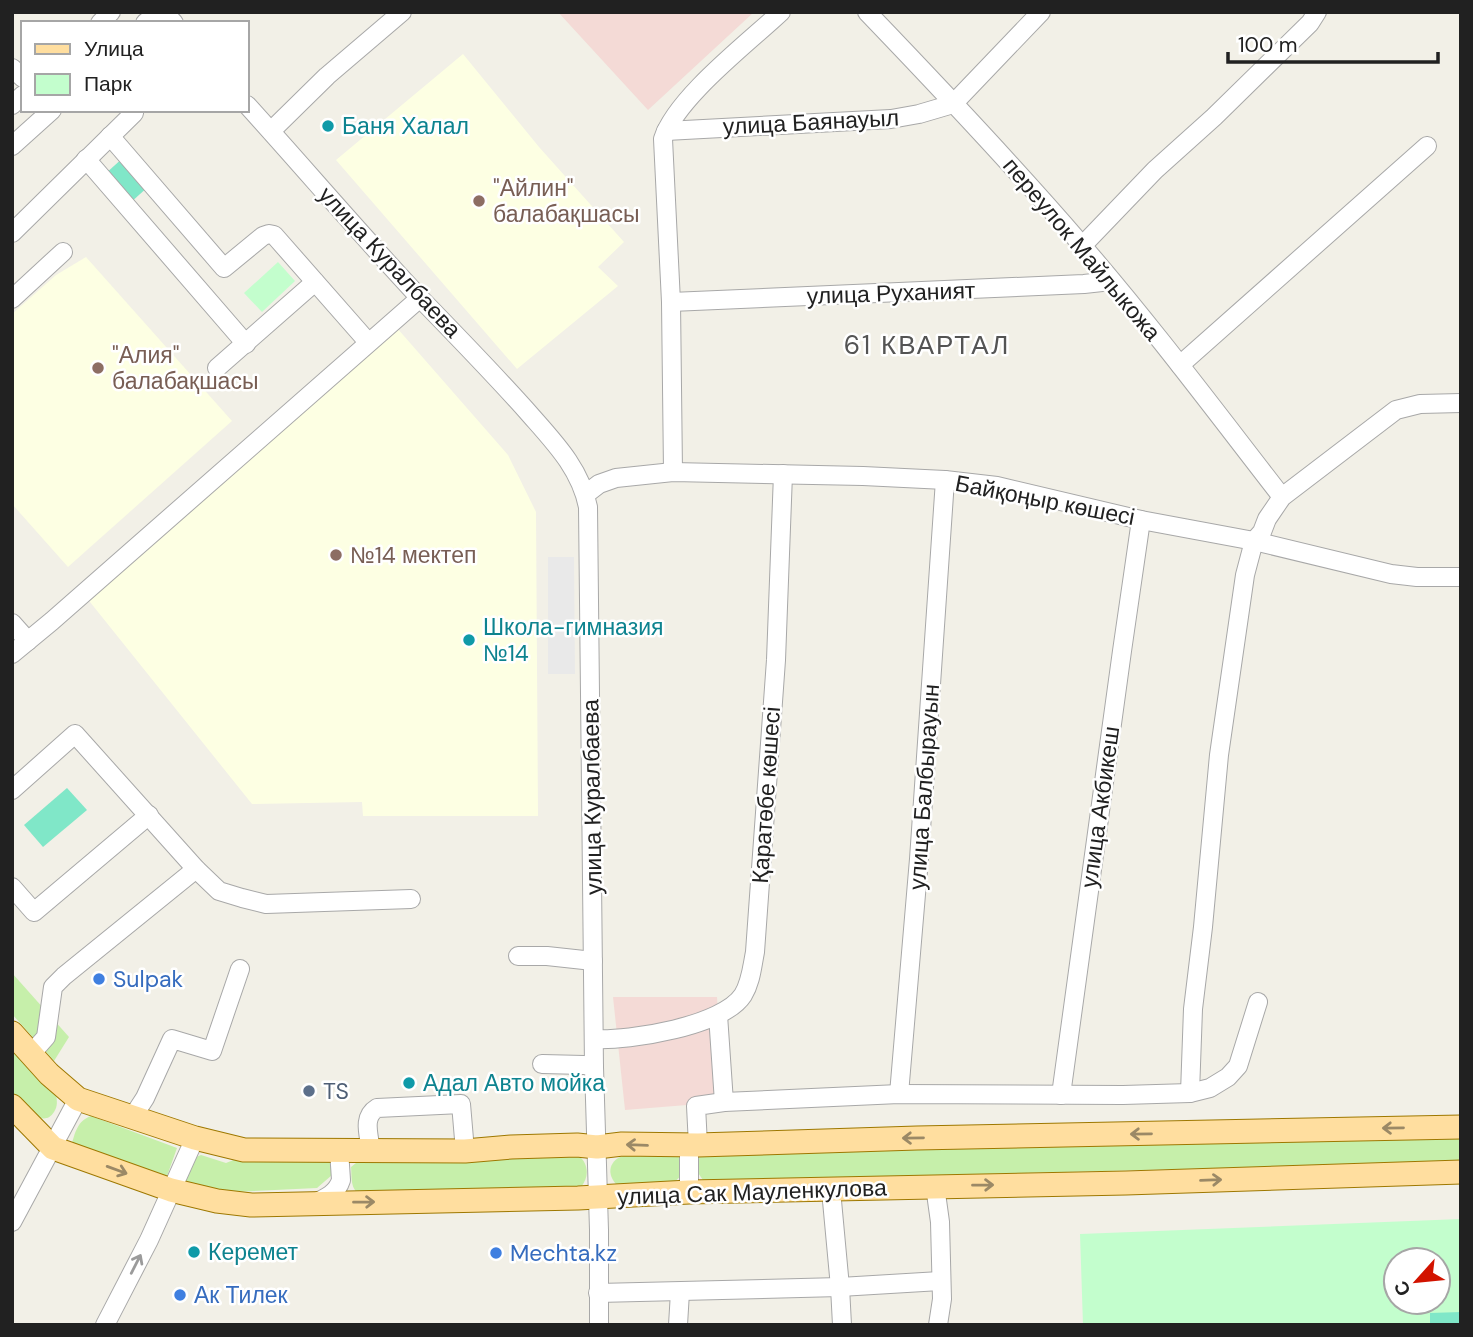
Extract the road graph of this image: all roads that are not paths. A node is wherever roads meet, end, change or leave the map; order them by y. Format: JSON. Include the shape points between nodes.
{"nodes":[{"id":1,"x":402,"y":12,"type":"edge"},
{"id":2,"x":781,"y":12,"type":"edge"},
{"id":3,"x":867,"y":12,"type":"edge"},
{"id":4,"x":1041,"y":12,"type":"edge"},
{"id":5,"x":1317,"y":12,"type":"edge"},
{"id":6,"x":953,"y":104,"type":"junction"},
{"id":7,"x":248,"y":105,"type":"edge"},
{"id":8,"x":50,"y":112,"type":"edge"},
{"id":9,"x":133,"y":112,"type":"edge"},
{"id":10,"x":271,"y":131,"type":"junction"},
{"id":11,"x":666,"y":131,"type":"junction"},
{"id":12,"x":110,"y":136,"type":"junction"},
{"id":13,"x":12,"y":146,"type":"edge"},
{"id":14,"x":1427,"y":146,"type":"dead end"},
{"id":15,"x":86,"y":159,"type":"junction"},
{"id":16,"x":12,"y":233,"type":"edge"},
{"id":17,"x":1082,"y":246,"type":"junction"},
{"id":18,"x":63,"y":252,"type":"dead end"},
{"id":19,"x":1111,"y":281,"type":"junction"},
{"id":20,"x":315,"y":282,"type":"junction"},
{"id":21,"x":420,"y":298,"type":"junction"},
{"id":22,"x":12,"y":299,"type":"edge"},
{"id":23,"x":671,"y":302,"type":"junction"},
{"id":24,"x":368,"y":342,"type":"junction"},
{"id":25,"x":246,"y":344,"type":"junction"},
{"id":26,"x":1180,"y":365,"type":"junction"},
{"id":27,"x":217,"y":368,"type":"dead end"},
{"id":28,"x":1461,"y":403,"type":"edge"},
{"id":29,"x":673,"y":472,"type":"junction"},
{"id":30,"x":783,"y":474,"type":"junction"},
{"id":31,"x":946,"y":480,"type":"junction"},
{"id":32,"x":586,"y":494,"type":"junction"},
{"id":33,"x":1282,"y":497,"type":"junction"},
{"id":34,"x":1141,"y":520,"type":"junction"},
{"id":35,"x":1254,"y":541,"type":"junction"},
{"id":36,"x":1461,"y":577,"type":"edge"},
{"id":37,"x":12,"y":623,"type":"edge"},
{"id":38,"x":28,"y":641,"type":"junction"},
{"id":39,"x":12,"y":654,"type":"edge"},
{"id":40,"x":12,"y":790,"type":"edge"},
{"id":41,"x":149,"y":816,"type":"junction"},
{"id":42,"x":196,"y":869,"type":"junction"},
{"id":43,"x":12,"y":887,"type":"edge"},
{"id":44,"x":411,"y":899,"type":"dead end"},
{"id":45,"x":519,"y":956,"type":"dead end"},
{"id":46,"x":593,"y":961,"type":"junction"},
{"id":47,"x":240,"y":969,"type":"dead end"},
{"id":48,"x":1258,"y":1002,"type":"dead end"},
{"id":49,"x":718,"y":1015,"type":"junction"},
{"id":50,"x":12,"y":1033,"type":"edge"},
{"id":51,"x":594,"y":1040,"type":"junction"},
{"id":52,"x":30,"y":1054,"type":"junction"},
{"id":53,"x":542,"y":1064,"type":"dead end"},
{"id":54,"x":594,"y":1067,"type":"junction"},
{"id":55,"x":1190,"y":1093,"type":"junction"},
{"id":56,"x":899,"y":1094,"type":"junction"},
{"id":57,"x":1061,"y":1095,"type":"junction"},
{"id":58,"x":78,"y":1099,"type":"junction"},
{"id":59,"x":724,"y":1102,"type":"junction"},
{"id":60,"x":12,"y":1106,"type":"edge"},
{"id":61,"x":132,"y":1118,"type":"junction"},
{"id":62,"x":1461,"y":1127,"type":"edge"},
{"id":63,"x":195,"y":1138,"type":"junction"},
{"id":64,"x":693,"y":1145,"type":"junction"},
{"id":65,"x":597,"y":1147,"type":"junction"},
{"id":66,"x":53,"y":1148,"type":"junction"},
{"id":67,"x":339,"y":1150,"type":"junction"},
{"id":68,"x":371,"y":1150,"type":"junction"},
{"id":69,"x":465,"y":1150,"type":"junction"},
{"id":70,"x":1461,"y":1172,"type":"edge"},
{"id":71,"x":935,"y":1186,"type":"junction"},
{"id":72,"x":171,"y":1190,"type":"junction"},
{"id":73,"x":831,"y":1190,"type":"junction"},
{"id":74,"x":689,"y":1192,"type":"junction"},
{"id":75,"x":597,"y":1197,"type":"junction"},
{"id":76,"x":315,"y":1203,"type":"junction"},
{"id":77,"x":12,"y":1222,"type":"edge"},
{"id":78,"x":940,"y":1282,"type":"junction"},
{"id":79,"x":840,"y":1287,"type":"junction"},
{"id":80,"x":680,"y":1292,"type":"junction"},
{"id":81,"x":598,"y":1293,"type":"junction"},
{"id":82,"x":105,"y":1325,"type":"edge"},
{"id":83,"x":599,"y":1325,"type":"edge"},
{"id":84,"x":678,"y":1325,"type":"edge"},
{"id":85,"x":842,"y":1325,"type":"edge"},
{"id":86,"x":938,"y":1325,"type":"edge"}],
"edges":[{"from":1,"to":10,"type":"street"},
{"from":2,"to":11,"type":"street","via":[[708,79]]},
{"from":3,"to":6,"type":"street","name":"переулок Майлыкожа"},
{"from":4,"to":6,"type":"street"},
{"from":5,"to":17,"type":"street"},
{"from":6,"to":11,"type":"street","name":"улица Баянауыл","via":[[891,118]]},
{"from":6,"to":17,"type":"street","name":"переулок Майлыкожа"},
{"from":7,"to":10,"type":"street","name":"улица Куралбаева"},
{"from":8,"to":13,"type":"street"},
{"from":9,"to":12,"type":"street"},
{"from":10,"to":21,"type":"street","name":"улица Куралбаева"},
{"from":11,"to":23,"type":"street"},
{"from":12,"to":15,"type":"street"},
{"from":12,"to":20,"type":"street","via":[[224,268],[269,234]]},
{"from":14,"to":26,"type":"street"},
{"from":15,"to":16,"type":"street"},
{"from":15,"to":25,"type":"street"},
{"from":17,"to":19,"type":"street","name":"переулок Майлыкожа"},
{"from":18,"to":22,"type":"street"},
{"from":19,"to":23,"type":"street","name":"улица Руханият"},
{"from":19,"to":26,"type":"street","name":"переулок Майлыкожа"},
{"from":20,"to":24,"type":"street"},
{"from":20,"to":25,"type":"street"},
{"from":21,"to":24,"type":"street"},
{"from":21,"to":32,"type":"street","name":"улица Куралбаева","via":[[566,456]]},
{"from":23,"to":29,"type":"street"},
{"from":24,"to":38,"type":"street"},
{"from":25,"to":27,"type":"street"},
{"from":26,"to":33,"type":"street","name":"переулок Майлыкожа"},
{"from":28,"to":33,"type":"street","via":[[1396,410]]},
{"from":29,"to":30,"type":"street","name":"Байқоңыр көшесі"},
{"from":29,"to":32,"type":"street","name":"Байқоңыр көшесі","via":[[616,478]]},
{"from":30,"to":31,"type":"street","name":"Байқоңыр көшесі"},
{"from":30,"to":49,"type":"street","name":"Қаратөбе көшесі","via":[[776,660],[755,952],[742,997]]},
{"from":31,"to":34,"type":"street","name":"Байқоңыр көшесі","via":[[997,486]]},
{"from":31,"to":56,"type":"street","name":"улица Балбырауын"},
{"from":32,"to":46,"type":"street","name":"улица Куралбаева"},
{"from":33,"to":35,"type":"street"},
{"from":34,"to":35,"type":"street","name":"Байқоңыр көшесі"},
{"from":34,"to":57,"type":"street","name":"улица Акбикеш"},
{"from":35,"to":36,"type":"street","name":"Байқоңыр көшесі","via":[[1391,574]]},
{"from":35,"to":55,"type":"street","via":[[1219,755],[1193,1009]]},
{"from":37,"to":38,"type":"street"},
{"from":38,"to":39,"type":"street"},
{"from":40,"to":41,"type":"street","via":[[75,734]]},
{"from":41,"to":42,"type":"street"},
{"from":41,"to":43,"type":"street","via":[[34,912]]},
{"from":42,"to":44,"type":"street","via":[[219,891],[266,904]]},
{"from":42,"to":52,"type":"street","via":[[53,987],[46,1037]]},
{"from":45,"to":46,"type":"street"},
{"from":46,"to":51,"type":"street","name":"улица Куралбаева"},
{"from":47,"to":61,"type":"street","via":[[212,1051],[172,1039]]},
{"from":48,"to":55,"type":"street","via":[[1238,1066],[1210,1088]]},
{"from":49,"to":51,"type":"street","via":[[659,1034]]},
{"from":49,"to":59,"type":"street"},
{"from":50,"to":52,"type":"main road"},
{"from":51,"to":54,"type":"street","name":"улица Куралбаева"},
{"from":52,"to":58,"type":"main road"},
{"from":53,"to":54,"type":"street"},
{"from":54,"to":65,"type":"street","name":"улица Куралбаева"},
{"from":55,"to":57,"type":"street"},
{"from":56,"to":57,"type":"street"},
{"from":56,"to":59,"type":"street"},
{"from":58,"to":61,"type":"main road"},
{"from":58,"to":66,"type":"street"},
{"from":59,"to":64,"type":"street","via":[[696,1106]]},
{"from":60,"to":66,"type":"main road"},
{"from":61,"to":63,"type":"main road"},
{"from":62,"to":64,"type":"main road","one_way":true},
{"from":63,"to":67,"type":"main road","via":[[244,1150]]},
{"from":63,"to":72,"type":"street"},
{"from":64,"to":65,"type":"main road","one_way":true},
{"from":64,"to":74,"type":"street"},
{"from":65,"to":69,"type":"main road"},
{"from":65,"to":75,"type":"street","name":"улица Куралбаева"},
{"from":66,"to":72,"type":"main road","name":"улица Сак Мауленкулова","one_way":true},
{"from":66,"to":77,"type":"street"},
{"from":67,"to":68,"type":"main road"},
{"from":67,"to":76,"type":"street","via":[[340,1185]]},
{"from":68,"to":69,"type":"main road"},
{"from":68,"to":69,"type":"street","via":[[368,1124],[372,1110],[461,1104]]},
{"from":71,"to":70,"type":"main road","name":"улица Сак Мауленкулова","one_way":true},
{"from":71,"to":73,"type":"main road","name":"улица Сак Мауленкулова"},
{"from":71,"to":78,"type":"street"},
{"from":72,"to":76,"type":"main road","name":"улица Сак Мауленкулова","via":[[251,1205]]},
{"from":82,"to":72,"type":"street","one_way":true},
{"from":73,"to":74,"type":"main road","name":"улица Сак Мауленкулова"},
{"from":73,"to":79,"type":"street"},
{"from":74,"to":75,"type":"main road","name":"улица Сак Мауленкулова"},
{"from":76,"to":75,"type":"main road","name":"улица Сак Мауленкулова","one_way":true},
{"from":75,"to":81,"type":"street","name":"улица Куралбаева"},
{"from":78,"to":79,"type":"street"},
{"from":78,"to":86,"type":"street"},
{"from":79,"to":80,"type":"street"},
{"from":79,"to":85,"type":"street"},
{"from":80,"to":81,"type":"street"},
{"from":80,"to":84,"type":"street"},
{"from":81,"to":83,"type":"street","name":"улица Куралбаева"}]}
